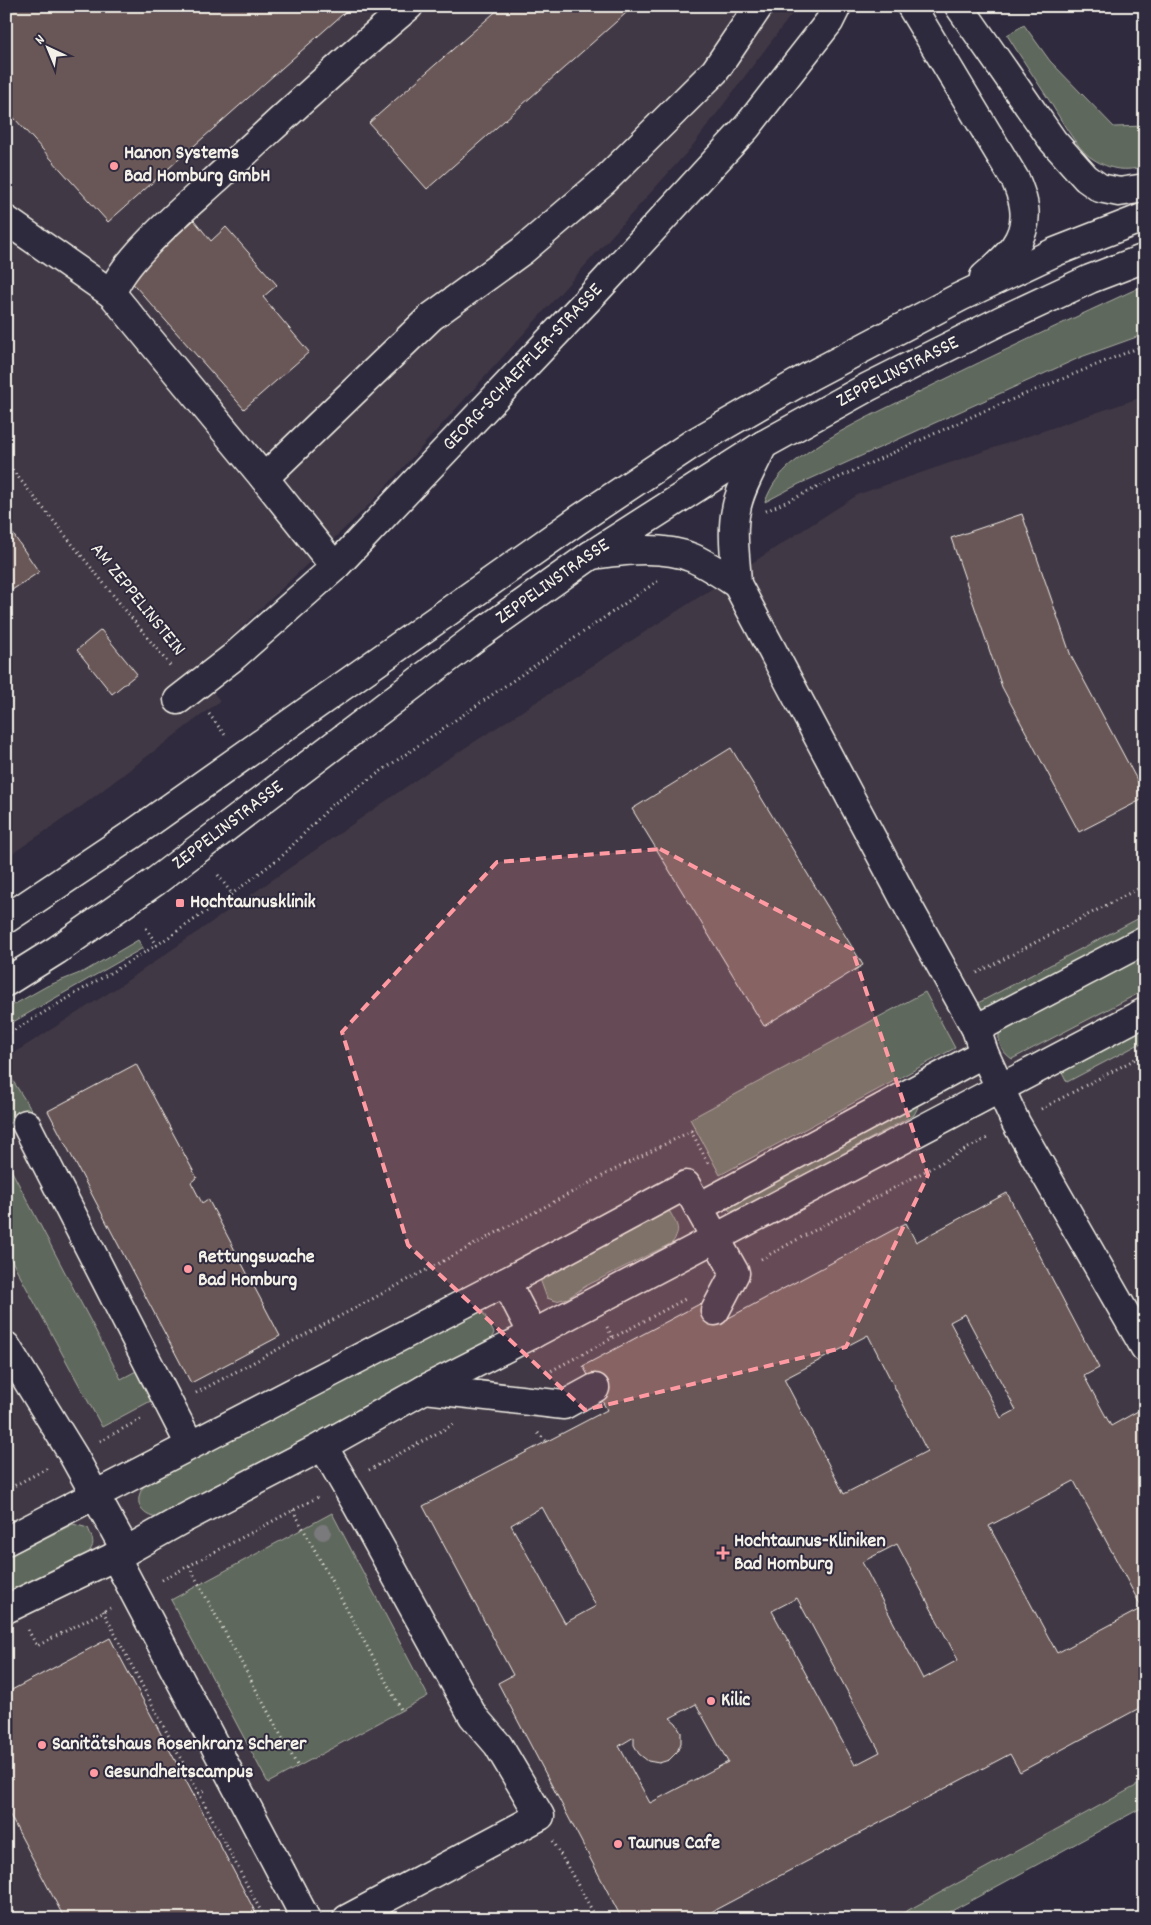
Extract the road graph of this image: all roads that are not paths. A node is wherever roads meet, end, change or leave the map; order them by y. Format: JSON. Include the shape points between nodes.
{"nodes":[{"id":1,"x":409,"y":6,"type":"edge"},
{"id":2,"x":759,"y":6,"type":"edge"},
{"id":3,"x":837,"y":6,"type":"edge"},
{"id":4,"x":911,"y":6,"type":"edge"},
{"id":5,"x":962,"y":9,"type":"edge"},
{"id":6,"x":1145,"y":188,"type":"edge"},
{"id":7,"x":1145,"y":217,"type":"edge"},
{"id":8,"x":6,"y":220,"type":"edge"},
{"id":9,"x":1145,"y":258,"type":"edge"},
{"id":10,"x":112,"y":294,"type":"junction"},
{"id":11,"x":960,"y":297,"type":"junction"},
{"id":12,"x":763,"y":445,"type":"junction"},
{"id":13,"x":264,"y":478,"type":"junction"},
{"id":14,"x":591,"y":555,"type":"junction"},
{"id":15,"x":335,"y":567,"type":"junction"},
{"id":16,"x":737,"y":584,"type":"junction"},
{"id":17,"x":184,"y":696,"type":"road end"},
{"id":18,"x":6,"y":919,"type":"edge"},
{"id":19,"x":1145,"y":940,"type":"edge"},
{"id":20,"x":6,"y":982,"type":"edge"},
{"id":21,"x":1145,"y":1012,"type":"edge"},
{"id":22,"x":980,"y":1041,"type":"junction"},
{"id":23,"x":999,"y":1087,"type":"junction"},
{"id":24,"x":26,"y":1124,"type":"dead end"},
{"id":25,"x":693,"y":1196,"type":"junction"},
{"id":26,"x":716,"y":1238,"type":"junction"},
{"id":27,"x":506,"y":1282,"type":"junction"},
{"id":28,"x":715,"y":1311,"type":"dead end"},
{"id":29,"x":533,"y":1334,"type":"junction"},
{"id":30,"x":6,"y":1346,"type":"edge"},
{"id":31,"x":1145,"y":1348,"type":"edge"},
{"id":32,"x":595,"y":1388,"type":"dead end"},
{"id":33,"x":425,"y":1389,"type":"junction"},
{"id":34,"x":190,"y":1445,"type":"junction"},
{"id":35,"x":323,"y":1446,"type":"junction"},
{"id":36,"x":96,"y":1495,"type":"junction"},
{"id":37,"x":6,"y":1541,"type":"edge"},
{"id":38,"x":120,"y":1554,"type":"junction"},
{"id":39,"x":10,"y":1607,"type":"edge"},
{"id":40,"x":306,"y":1919,"type":"edge"},
{"id":41,"x":347,"y":1919,"type":"edge"}],
"edges":[{"from":1,"to":10,"type":"main road","via":[[343,62],[154,238],[119,276]]},
{"from":2,"to":13,"type":"main road","via":[[715,71],[604,181],[522,251],[431,317]]},
{"from":3,"to":15,"type":"main road","name":"GEORG-SCHAEFFLER-STRASSE","via":[[829,22],[747,127]]},
{"from":4,"to":11,"type":"main road","via":[[1016,181],[1024,207],[1024,229],[1017,244]]},
{"from":5,"to":6,"type":"main road","via":[[1053,141],[1086,178],[1100,188],[1119,192]]},
{"from":7,"to":11,"type":"main road","name":"ZEPPELINSTRASSE","via":[[1055,252]]},
{"from":8,"to":10,"type":"main road"},
{"from":9,"to":12,"type":"main road","name":"ZEPPELINSTRASSE","via":[[1090,279],[1000,321],[868,387]]},
{"from":10,"to":13,"type":"main road"},
{"from":11,"to":18,"type":"main road","name":"ZEPPELINSTRASSE","via":[[810,376],[692,444],[578,520],[243,758]]},
{"from":12,"to":14,"type":"main road","name":"ZEPPELINSTRASSE"},
{"from":12,"to":16,"type":"main road","via":[[740,493],[736,510]]},
{"from":13,"to":15,"type":"main road"},
{"from":14,"to":16,"type":"main road","via":[[664,551],[692,558]]},
{"from":14,"to":20,"type":"main road","name":"ZEPPELINSTRASSE","via":[[480,634],[156,881]]},
{"from":15,"to":17,"type":"main road","name":"GEORG-SCHAEFFLER-STRASSE"},
{"from":16,"to":22,"type":"main road"},
{"from":19,"to":22,"type":"main road"},
{"from":21,"to":23,"type":"main road"},
{"from":22,"to":23,"type":"main road"},
{"from":22,"to":25,"type":"main road"},
{"from":23,"to":26,"type":"main road"},
{"from":23,"to":31,"type":"main road","via":[[1016,1123]]},
{"from":24,"to":34,"type":"main road"},
{"from":25,"to":26,"type":"main road"},
{"from":25,"to":27,"type":"main road"},
{"from":26,"to":28,"type":"main road","via":[[735,1273]]},
{"from":26,"to":29,"type":"main road"},
{"from":27,"to":29,"type":"main road"},
{"from":27,"to":34,"type":"main road"},
{"from":29,"to":33,"type":"main road"},
{"from":30,"to":36,"type":"main road","via":[[41,1402],[47,1440],[69,1473]]},
{"from":32,"to":33,"type":"main road","via":[[564,1405]]},
{"from":33,"to":35,"type":"main road"},
{"from":34,"to":36,"type":"main road"},
{"from":35,"to":38,"type":"main road"},
{"from":35,"to":41,"type":"main road","via":[[473,1716],[498,1745],[540,1816]]},
{"from":36,"to":37,"type":"main road"},
{"from":36,"to":38,"type":"main road"},
{"from":38,"to":39,"type":"main road"},
{"from":38,"to":40,"type":"main road","via":[[135,1594]]}]}
